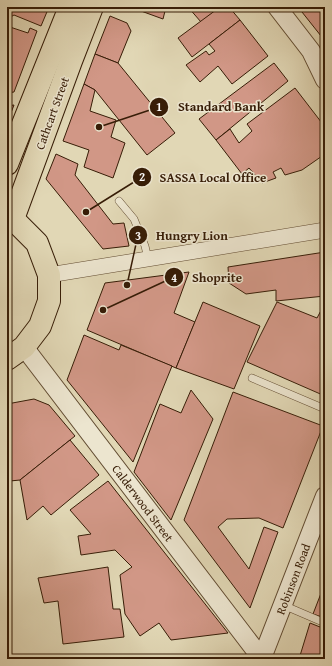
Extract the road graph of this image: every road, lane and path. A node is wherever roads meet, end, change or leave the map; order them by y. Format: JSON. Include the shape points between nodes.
{"nodes":[{"id":1,"x":70,"y":7,"type":"edge"},
{"id":2,"x":92,"y":7,"type":"edge"},
{"id":3,"x":276,"y":7,"type":"edge"},
{"id":4,"x":318,"y":56,"type":"edge"},
{"id":5,"x":325,"y":80,"type":"edge"},
{"id":6,"x":7,"y":164,"type":"edge"},
{"id":7,"x":119,"y":200,"type":"dead end"},
{"id":8,"x":10,"y":217,"type":"edge"},
{"id":9,"x":325,"y":230,"type":"edge"},
{"id":10,"x":148,"y":259,"type":"junction"},
{"id":11,"x":49,"y":275,"type":"junction"},
{"id":12,"x":16,"y":353,"type":"edge"},
{"id":13,"x":252,"y":378,"type":"dead end"},
{"id":14,"x":325,"y":409,"type":"edge"},
{"id":15,"x":325,"y":496,"type":"edge"},
{"id":16,"x":282,"y":605,"type":"junction"},
{"id":17,"x":325,"y":623,"type":"edge"},
{"id":18,"x":258,"y":659,"type":"edge"},
{"id":19,"x":262,"y":659,"type":"edge"}],
"edges":[{"from":1,"to":6,"type":"highway","name":"Cathcart Street"},
{"from":2,"to":8,"type":"highway","name":"Cathcart Street"},
{"from":3,"to":4,"type":"street"},
{"from":4,"to":5,"type":"street"},
{"from":7,"to":10,"type":"lane","via":[[134,219]]},
{"from":8,"to":11,"type":"highway","via":[[37,243]]},
{"from":9,"to":10,"type":"street"},
{"from":10,"to":11,"type":"street"},
{"from":11,"to":12,"type":"highway","via":[[49,301],[40,326]]},
{"from":12,"to":19,"type":"street","name":"Calderwood Street"},
{"from":13,"to":14,"type":"lane"},
{"from":15,"to":16,"type":"street","name":"Robinson Road"},
{"from":16,"to":17,"type":"lane"},
{"from":16,"to":19,"type":"street","name":"Robinson Road"},
{"from":18,"to":19,"type":"street"}]}
